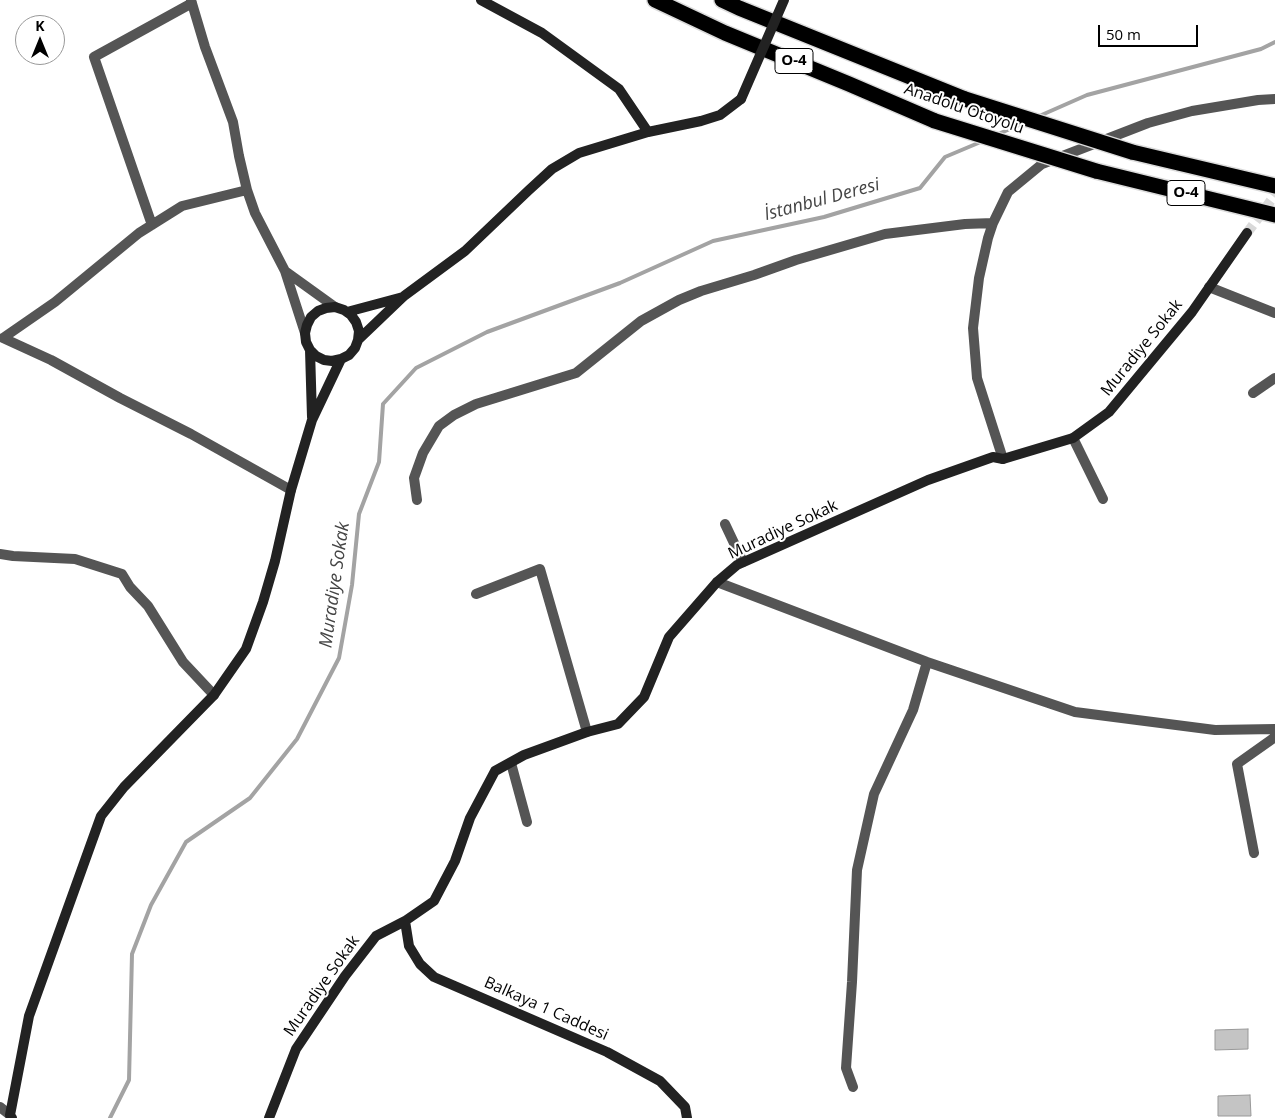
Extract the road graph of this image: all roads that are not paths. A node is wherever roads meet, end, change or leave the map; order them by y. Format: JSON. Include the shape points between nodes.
{"nodes":[{"id":1,"x":481,"y":0,"type":"edge"},
{"id":2,"x":655,"y":0,"type":"edge"},
{"id":3,"x":722,"y":0,"type":"edge"},
{"id":4,"x":784,"y":0,"type":"edge"},
{"id":5,"x":191,"y":2,"type":"edge"},
{"id":6,"x":1275,"y":99,"type":"edge"},
{"id":7,"x":648,"y":132,"type":"junction"},
{"id":8,"x":1275,"y":186,"type":"edge"},
{"id":9,"x":247,"y":190,"type":"junction"},
{"id":10,"x":1275,"y":215,"type":"edge"},
{"id":11,"x":993,"y":223,"type":"junction"},
{"id":12,"x":152,"y":225,"type":"junction"},
{"id":13,"x":1246,"y":233,"type":"tunnel mouth"},
{"id":14,"x":285,"y":271,"type":"junction"},
{"id":15,"x":1209,"y":287,"type":"junction"},
{"id":16,"x":404,"y":296,"type":"junction"},
{"id":17,"x":335,"y":307,"type":"junction"},
{"id":18,"x":347,"y":312,"type":"junction"},
{"id":19,"x":1275,"y":313,"type":"edge"},
{"id":20,"x":305,"y":333,"type":"junction"},
{"id":21,"x":358,"y":340,"type":"junction"},
{"id":22,"x":310,"y":350,"type":"junction"},
{"id":23,"x":341,"y":359,"type":"junction"},
{"id":24,"x":1275,"y":378,"type":"edge"},
{"id":25,"x":1253,"y":393,"type":"dead end"},
{"id":26,"x":312,"y":420,"type":"junction"},
{"id":27,"x":1073,"y":438,"type":"junction"},
{"id":28,"x":1003,"y":459,"type":"junction"},
{"id":29,"x":291,"y":490,"type":"junction"},
{"id":30,"x":1103,"y":499,"type":"dead end"},
{"id":31,"x":416,"y":500,"type":"dead end"},
{"id":32,"x":725,"y":524,"type":"dead end"},
{"id":33,"x":0,"y":554,"type":"edge"},
{"id":34,"x":743,"y":562,"type":"junction"},
{"id":35,"x":717,"y":582,"type":"junction"},
{"id":36,"x":476,"y":594,"type":"dead end"},
{"id":37,"x":927,"y":662,"type":"junction"},
{"id":38,"x":214,"y":694,"type":"junction"},
{"id":39,"x":1275,"y":729,"type":"edge"},
{"id":40,"x":588,"y":732,"type":"junction"},
{"id":41,"x":1275,"y":737,"type":"edge"},
{"id":42,"x":511,"y":763,"type":"junction"},
{"id":43,"x":527,"y":822,"type":"dead end"},
{"id":44,"x":1254,"y":853,"type":"dead end"},
{"id":45,"x":405,"y":921,"type":"junction"},
{"id":46,"x":853,"y":1087,"type":"dead end"},
{"id":47,"x":0,"y":1107,"type":"edge"},
{"id":48,"x":11,"y":1117,"type":"edge"},
{"id":49,"x":269,"y":1118,"type":"edge"},
{"id":50,"x":687,"y":1118,"type":"edge"}],
"edges":[{"from":1,"to":7,"type":"street","via":[[542,33],[619,89]]},
{"from":2,"to":10,"type":"highway","name":"Anadolu Otoyolu","number":"O-4","bridge":true,"via":[[725,33],[935,121],[1096,171]]},
{"from":3,"to":8,"type":"highway","name":"Anadolu Otoyolu","number":"O-4","bridge":true,"via":[[965,99],[1132,152]]},
{"from":4,"to":7,"type":"street","bridge":true,"via":[[741,99],[720,115]]},
{"from":5,"to":9,"type":"street","via":[[233,122]]},
{"from":5,"to":12,"type":"street","via":[[94,57]]},
{"from":6,"to":11,"type":"street","via":[[1192,112],[1148,123],[1042,164],[1008,192]]},
{"from":7,"to":16,"type":"street","via":[[579,153],[552,169],[465,251]]},
{"from":9,"to":12,"type":"street","via":[[182,206]]},
{"from":9,"to":14,"type":"street","via":[[255,213]]},
{"from":11,"to":28,"type":"street","via":[[979,278],[973,328],[977,378]]},
{"from":11,"to":31,"type":"street","via":[[885,234],[796,260],[680,300],[641,321],[576,373],[476,404],[439,426],[423,453],[414,478]]},
{"from":12,"to":29,"type":"street","via":[[4,338],[191,434]]},
{"from":13,"to":15,"type":"street","name":"Muradiye Sokak"},
{"from":14,"to":17,"type":"street"},
{"from":14,"to":20,"type":"street"},
{"from":15,"to":19,"type":"street"},
{"from":15,"to":27,"type":"street","name":"Muradiye Sokak","via":[[1109,412]]},
{"from":16,"to":18,"type":"street"},
{"from":16,"to":21,"type":"street"},
{"from":17,"to":18,"type":"street"},
{"from":17,"to":20,"type":"street","via":[[318,311],[311,317]]},
{"from":18,"to":21,"type":"street","via":[[356,322]]},
{"from":20,"to":22,"type":"street"},
{"from":21,"to":23,"type":"street","via":[[349,355]]},
{"from":22,"to":23,"type":"street","via":[[324,360]]},
{"from":22,"to":26,"type":"street"},
{"from":23,"to":26,"type":"street"},
{"from":24,"to":25,"type":"street"},
{"from":26,"to":29,"type":"street"},
{"from":27,"to":28,"type":"street","name":"Muradiye Sokak"},
{"from":27,"to":30,"type":"street"},
{"from":28,"to":34,"type":"street","name":"Muradiye Sokak","via":[[994,457],[928,480]]},
{"from":29,"to":38,"type":"street","via":[[275,561],[246,649]]},
{"from":32,"to":34,"type":"street"},
{"from":33,"to":38,"type":"street","via":[[75,560],[122,574],[148,606],[183,662]]},
{"from":34,"to":35,"type":"street","name":"Muradiye Sokak"},
{"from":35,"to":37,"type":"street"},
{"from":35,"to":40,"type":"street","name":"Muradiye Sokak","via":[[668,637],[644,697],[618,724]]},
{"from":36,"to":40,"type":"street","via":[[540,569]]},
{"from":37,"to":39,"type":"street","via":[[1075,712],[1215,730]]},
{"from":37,"to":46,"type":"street","via":[[912,710],[874,794],[857,870],[846,1068]]},
{"from":38,"to":48,"type":"street","via":[[124,787],[101,816],[28,1016]]},
{"from":40,"to":42,"type":"street","name":"Muradiye Sokak","via":[[524,755]]},
{"from":41,"to":44,"type":"street","via":[[1237,764]]},
{"from":42,"to":43,"type":"street"},
{"from":42,"to":45,"type":"street","name":"Muradiye Sokak","via":[[495,771],[470,818],[455,861],[434,901]]},
{"from":45,"to":49,"type":"street","name":"Muradiye Sokak","via":[[376,936],[345,976],[296,1049]]},
{"from":45,"to":50,"type":"street","name":"Balkaya 1 Caddesi","via":[[409,946],[420,964],[434,976],[607,1052],[660,1081],[685,1107]]},
{"from":47,"to":48,"type":"street"}]}
